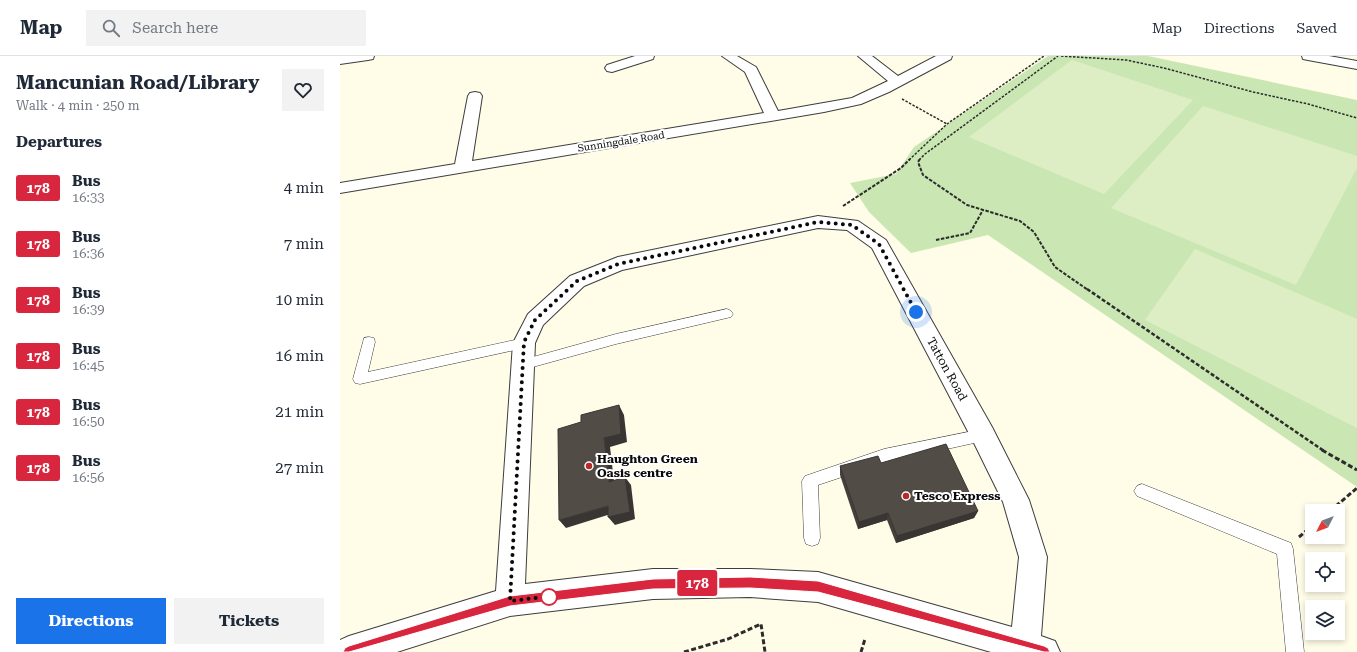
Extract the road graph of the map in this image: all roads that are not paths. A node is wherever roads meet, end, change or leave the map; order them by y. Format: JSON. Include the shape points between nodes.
{"nodes":[{"id":1,"x":368,"y":56,"type":"edge"},
{"id":2,"x":648,"y":56,"type":"edge"},
{"id":3,"x":728,"y":56,"type":"edge"},
{"id":4,"x":864,"y":56,"type":"edge"},
{"id":5,"x":946,"y":56,"type":"edge"},
{"id":6,"x":1308,"y":56,"type":"edge"},
{"id":7,"x":340,"y":60,"type":"edge"},
{"id":8,"x":1357,"y":65,"type":"edge"},
{"id":9,"x":612,"y":68,"type":"dead end"},
{"id":10,"x":891,"y":86,"type":"junction"},
{"id":11,"x":475,"y":96,"type":"dead end"},
{"id":12,"x":773,"y":116,"type":"junction"},
{"id":13,"x":463,"y":167,"type":"junction"},
{"id":14,"x":340,"y":188,"type":"edge"},
{"id":15,"x":727,"y":314,"type":"dead end"},
{"id":16,"x":370,"y":342,"type":"dead end"},
{"id":17,"x":524,"y":342,"type":"junction"},
{"id":18,"x":522,"y":365,"type":"junction"},
{"id":19,"x":983,"y":435,"type":"junction"},
{"id":20,"x":1142,"y":491,"type":"dead end"},
{"id":21,"x":812,"y":538,"type":"dead end"},
{"id":22,"x":510,"y":601,"type":"junction"},
{"id":23,"x":1035,"y":649,"type":"edge"},
{"id":24,"x":349,"y":652,"type":"edge"},
{"id":25,"x":1295,"y":652,"type":"edge"}],
"edges":[{"from":1,"to":7,"type":"street"},
{"from":2,"to":9,"type":"street"},
{"from":3,"to":12,"type":"street","via":[[751,70]]},
{"from":4,"to":10,"type":"street"},
{"from":5,"to":10,"type":"street","name":"Sunningdale Road"},
{"from":6,"to":8,"type":"street"},
{"from":10,"to":12,"type":"street","name":"Sunningdale Road","via":[[856,100]]},
{"from":11,"to":13,"type":"street"},
{"from":12,"to":13,"type":"street","name":"Sunningdale Road"},
{"from":13,"to":14,"type":"street","name":"Sunningdale Road"},
{"from":15,"to":18,"type":"lane","via":[[616,339]]},
{"from":16,"to":17,"type":"lane","via":[[360,379]]},
{"from":17,"to":18,"type":"street","name":"Tatton Road"},
{"from":17,"to":19,"type":"street","name":"Tatton Road","via":[[535,320],[577,281],[618,264],[818,222],[852,225],[879,244]]},
{"from":18,"to":22,"type":"street","name":"Tatton Road"},
{"from":19,"to":21,"type":"lane","via":[[884,456],[810,481]]},
{"from":19,"to":23,"type":"street","name":"Tatton Road","via":[[1016,500],[1033,557]]},
{"from":20,"to":25,"type":"lane","via":[[1285,549]]},
{"from":22,"to":23,"type":"street","via":[[653,584],[750,582],[818,587]]},
{"from":22,"to":24,"type":"street"}]}
